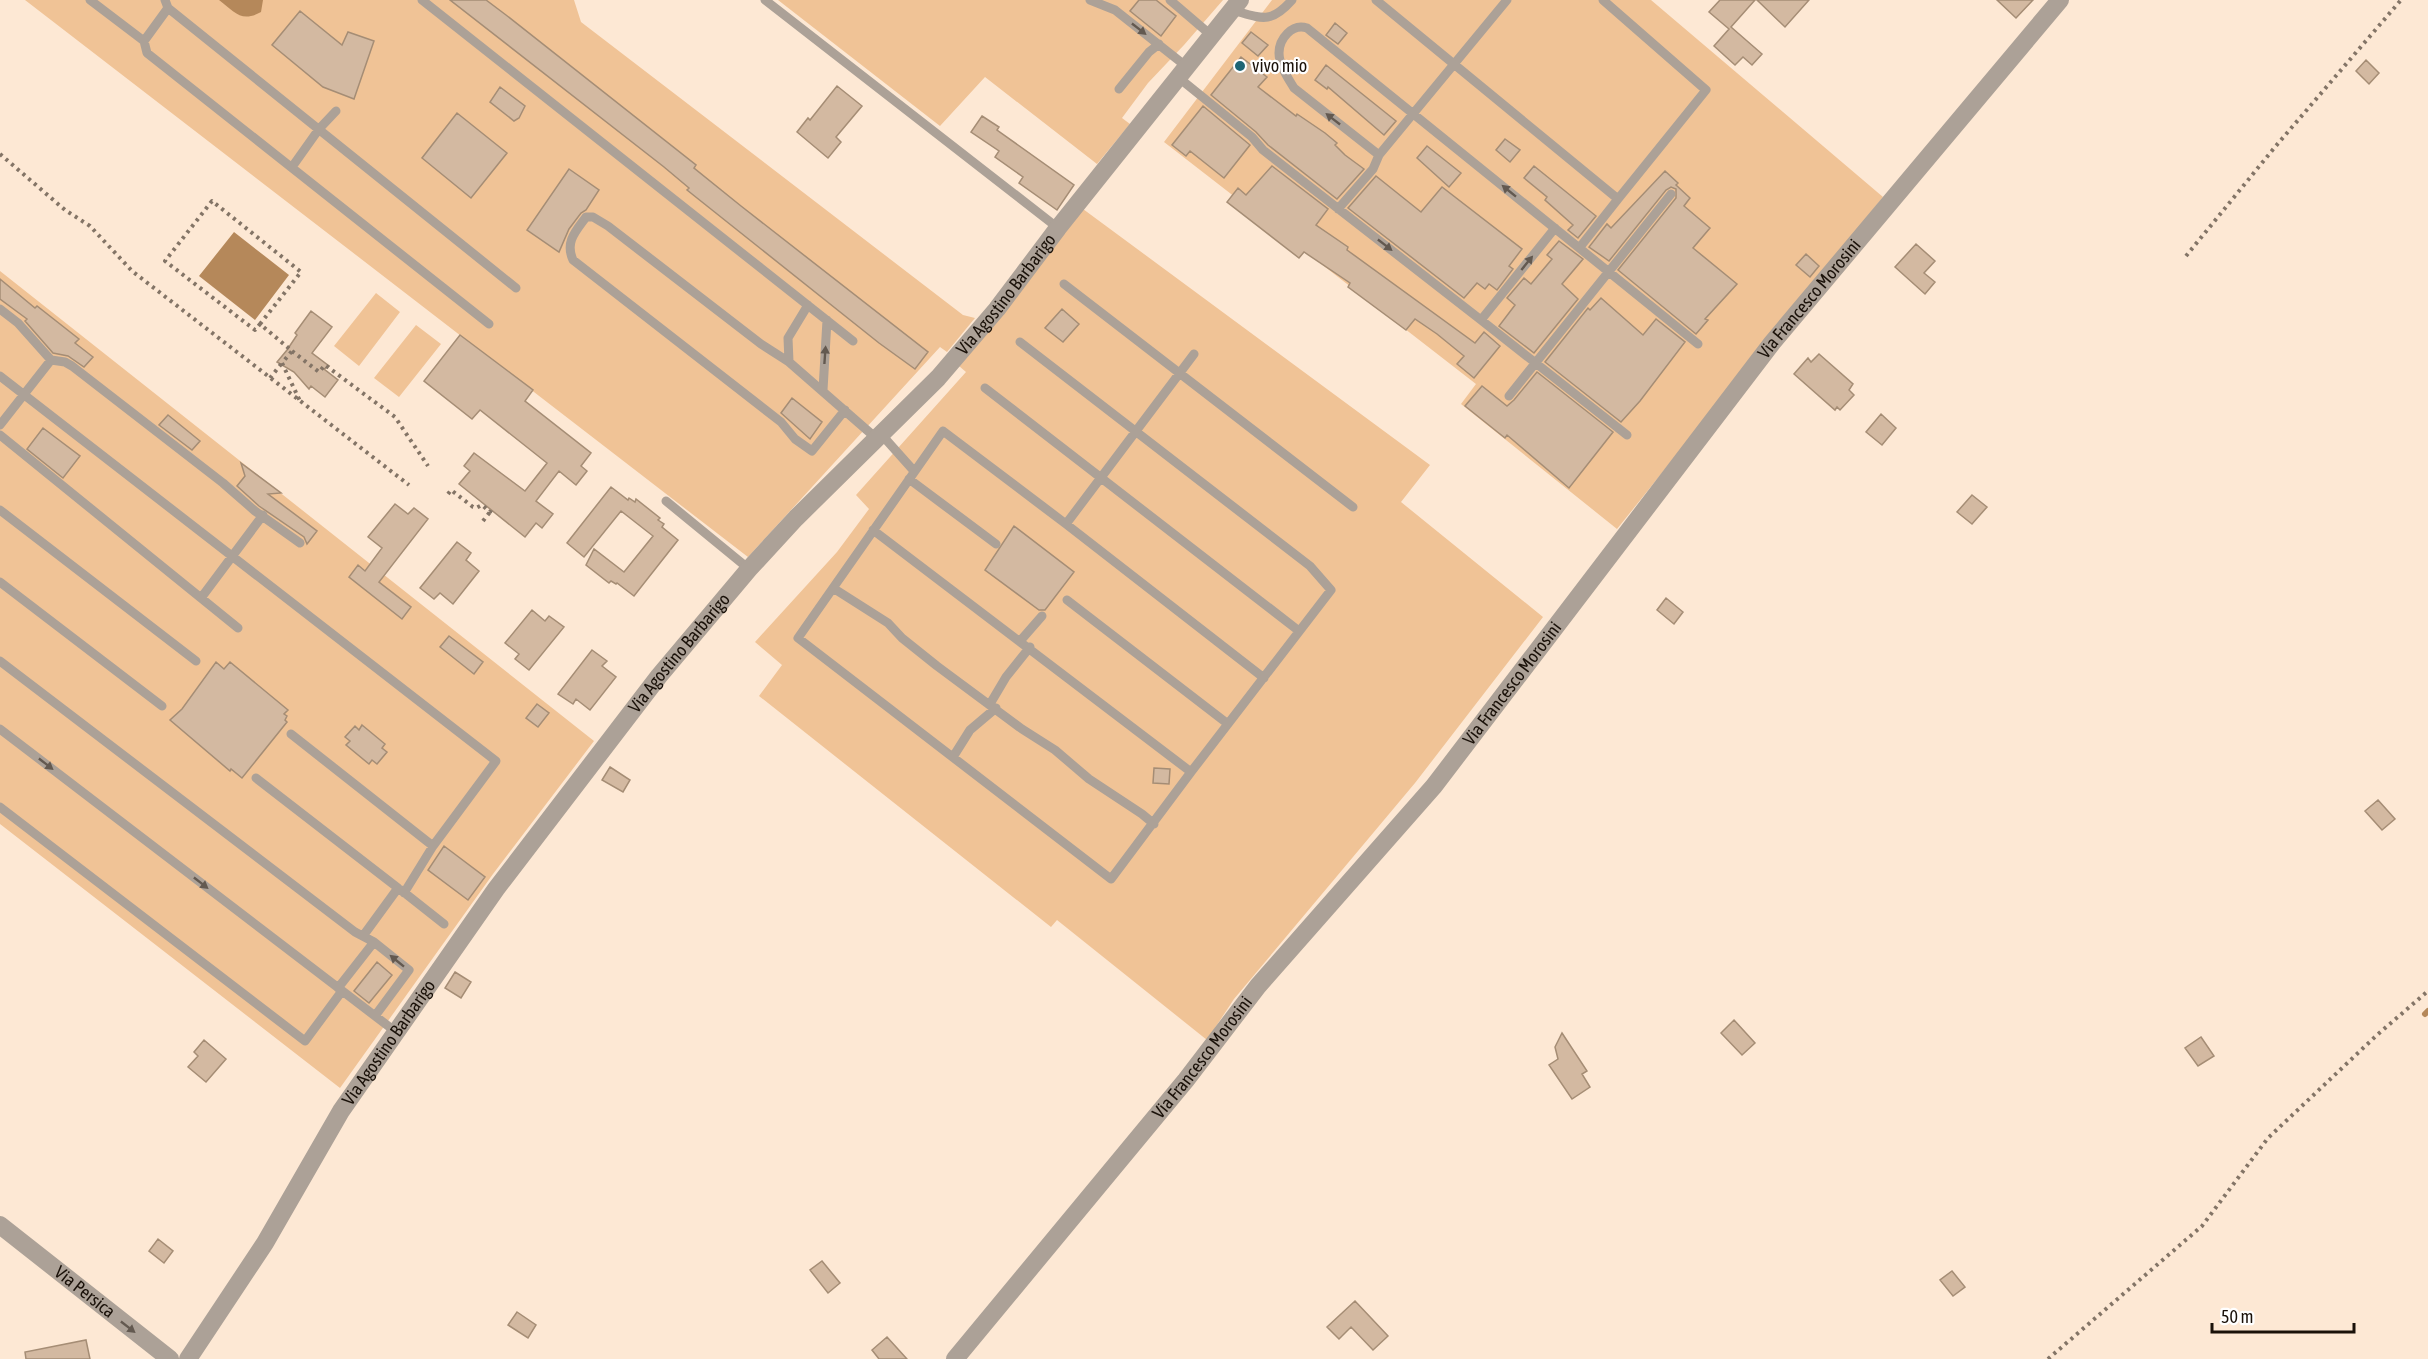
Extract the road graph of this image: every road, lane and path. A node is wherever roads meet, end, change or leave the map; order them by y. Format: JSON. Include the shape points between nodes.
{"nodes":[{"id":1,"x":90,"y":0,"type":"edge"},
{"id":2,"x":422,"y":0,"type":"edge"},
{"id":3,"x":765,"y":0,"type":"edge"},
{"id":4,"x":1090,"y":0,"type":"edge"},
{"id":5,"x":1170,"y":0,"type":"edge"},
{"id":6,"x":1292,"y":0,"type":"edge"},
{"id":7,"x":1376,"y":0,"type":"edge"},
{"id":8,"x":1507,"y":0,"type":"edge"},
{"id":9,"x":1603,"y":0,"type":"edge"},
{"id":10,"x":2060,"y":0,"type":"edge"},
{"id":11,"x":2401,"y":0,"type":"edge"},
{"id":12,"x":1108,"y":3,"type":"edge"},
{"id":13,"x":166,"y":4,"type":"edge"},
{"id":14,"x":1236,"y":5,"type":"edge"},
{"id":15,"x":1212,"y":36,"type":"junction"},
{"id":16,"x":144,"y":41,"type":"junction"},
{"id":17,"x":1159,"y":44,"type":"junction"},
{"id":18,"x":1454,"y":64,"type":"junction"},
{"id":19,"x":1183,"y":73,"type":"junction"},
{"id":20,"x":1119,"y":88,"type":"dead end"},
{"id":21,"x":336,"y":111,"type":"dead end"},
{"id":22,"x":1413,"y":114,"type":"junction"},
{"id":23,"x":319,"y":129,"type":"junction"},
{"id":24,"x":0,"y":154,"type":"edge"},
{"id":25,"x":1379,"y":155,"type":"junction"},
{"id":26,"x":292,"y":167,"type":"junction"},
{"id":27,"x":1671,"y":194,"type":"dead end"},
{"id":28,"x":1618,"y":199,"type":"junction"},
{"id":29,"x":1338,"y":209,"type":"junction"},
{"id":30,"x":1058,"y":228,"type":"junction"},
{"id":31,"x":1555,"y":228,"type":"junction"},
{"id":32,"x":1580,"y":247,"type":"junction"},
{"id":33,"x":2186,"y":256,"type":"dead end"},
{"id":34,"x":1608,"y":270,"type":"junction"},
{"id":35,"x":1064,"y":284,"type":"dead end"},
{"id":36,"x":516,"y":288,"type":"dead end"},
{"id":37,"x":808,"y":305,"type":"junction"},
{"id":38,"x":0,"y":309,"type":"edge"},
{"id":39,"x":827,"y":320,"type":"junction"},
{"id":40,"x":1481,"y":320,"type":"junction"},
{"id":41,"x":260,"y":324,"type":"junction"},
{"id":42,"x":489,"y":324,"type":"dead end"},
{"id":43,"x":853,"y":341,"type":"dead end"},
{"id":44,"x":1020,"y":342,"type":"dead end"},
{"id":45,"x":1698,"y":344,"type":"dead end"},
{"id":46,"x":292,"y":351,"type":"junction"},
{"id":47,"x":1194,"y":354,"type":"dead end"},
{"id":48,"x":51,"y":360,"type":"junction"},
{"id":49,"x":789,"y":362,"type":"junction"},
{"id":50,"x":1534,"y":362,"type":"junction"},
{"id":51,"x":282,"y":363,"type":"junction"},
{"id":52,"x":1180,"y":373,"type":"junction"},
{"id":53,"x":0,"y":376,"type":"edge"},
{"id":54,"x":270,"y":378,"type":"junction"},
{"id":55,"x":985,"y":388,"type":"dead end"},
{"id":56,"x":823,"y":390,"type":"junction"},
{"id":57,"x":24,"y":395,"type":"junction"},
{"id":58,"x":1509,"y":396,"type":"dead end"},
{"id":59,"x":301,"y":401,"type":"junction"},
{"id":60,"x":845,"y":410,"type":"junction"},
{"id":61,"x":0,"y":425,"type":"edge"},
{"id":62,"x":1136,"y":432,"type":"junction"},
{"id":63,"x":0,"y":435,"type":"edge"},
{"id":64,"x":1627,"y":435,"type":"dead end"},
{"id":65,"x":879,"y":436,"type":"junction"},
{"id":66,"x":428,"y":466,"type":"dead end"},
{"id":67,"x":912,"y":475,"type":"junction"},
{"id":68,"x":1101,"y":478,"type":"junction"},
{"id":69,"x":408,"y":485,"type":"dead end"},
{"id":70,"x":448,"y":494,"type":"dead end"},
{"id":71,"x":666,"y":501,"type":"dead end"},
{"id":72,"x":1353,"y":507,"type":"dead end"},
{"id":73,"x":0,"y":510,"type":"edge"},
{"id":74,"x":263,"y":515,"type":"junction"},
{"id":75,"x":483,"y":521,"type":"dead end"},
{"id":76,"x":1066,"y":524,"type":"junction"},
{"id":77,"x":873,"y":530,"type":"junction"},
{"id":78,"x":300,"y":543,"type":"dead end"},
{"id":79,"x":996,"y":544,"type":"dead end"},
{"id":80,"x":232,"y":556,"type":"junction"},
{"id":81,"x":749,"y":569,"type":"junction"},
{"id":82,"x":0,"y":582,"type":"edge"},
{"id":83,"x":833,"y":588,"type":"junction"},
{"id":84,"x":201,"y":598,"type":"junction"},
{"id":85,"x":1067,"y":600,"type":"dead end"},
{"id":86,"x":1042,"y":616,"type":"dead end"},
{"id":87,"x":238,"y":628,"type":"dead end"},
{"id":88,"x":1299,"y":631,"type":"junction"},
{"id":89,"x":1021,"y":640,"type":"junction"},
{"id":90,"x":1029,"y":647,"type":"junction"},
{"id":91,"x":0,"y":661,"type":"edge"},
{"id":92,"x":196,"y":662,"type":"dead end"},
{"id":93,"x":1264,"y":678,"type":"junction"},
{"id":94,"x":162,"y":705,"type":"dead end"},
{"id":95,"x":993,"y":706,"type":"junction"},
{"id":96,"x":1228,"y":724,"type":"junction"},
{"id":97,"x":0,"y":729,"type":"edge"},
{"id":98,"x":291,"y":734,"type":"dead end"},
{"id":99,"x":953,"y":757,"type":"junction"},
{"id":100,"x":1191,"y":772,"type":"junction"},
{"id":101,"x":256,"y":778,"type":"dead end"},
{"id":102,"x":0,"y":807,"type":"edge"},
{"id":103,"x":1154,"y":824,"type":"junction"},
{"id":104,"x":433,"y":846,"type":"junction"},
{"id":105,"x":401,"y":890,"type":"junction"},
{"id":106,"x":444,"y":924,"type":"dead end"},
{"id":107,"x":363,"y":936,"type":"junction"},
{"id":108,"x":374,"y":942,"type":"junction"},
{"id":109,"x":340,"y":990,"type":"junction"},
{"id":110,"x":2428,"y":991,"type":"edge"},
{"id":111,"x":375,"y":1017,"type":"junction"},
{"id":112,"x":396,"y":1032,"type":"junction"},
{"id":113,"x":0,"y":1225,"type":"edge"},
{"id":114,"x":170,"y":1359,"type":"edge"},
{"id":115,"x":188,"y":1359,"type":"edge"},
{"id":116,"x":955,"y":1359,"type":"edge"},
{"id":117,"x":2048,"y":1359,"type":"edge"}],
"edges":[{"from":1,"to":16,"type":"lane"},
{"from":2,"to":37,"type":"lane"},
{"from":3,"to":30,"type":"lane"},
{"from":4,"to":12,"type":"lane"},
{"from":5,"to":15,"type":"lane"},
{"from":6,"to":14,"type":"lane","via":[[1271,18],[1262,18]]},
{"from":7,"to":18,"type":"lane"},
{"from":8,"to":18,"type":"lane"},
{"from":9,"to":28,"type":"lane","via":[[1706,90]]},
{"from":10,"to":116,"type":"street","name":"Via Francesco Morosini","via":[[1772,343],[1434,786],[1258,986],[1186,1080]]},
{"from":11,"to":33,"type":"path"},
{"from":12,"to":17,"type":"lane","one_way":true},
{"from":13,"to":16,"type":"lane"},
{"from":13,"to":23,"type":"lane"},
{"from":14,"to":15,"type":"street","name":"Via Agostino Barbarigo"},
{"from":15,"to":19,"type":"street","name":"Via Agostino Barbarigo"},
{"from":16,"to":26,"type":"lane","via":[[147,53]]},
{"from":17,"to":19,"type":"lane"},
{"from":17,"to":20,"type":"lane"},
{"from":18,"to":22,"type":"lane"},
{"from":18,"to":28,"type":"lane"},
{"from":19,"to":29,"type":"lane","via":[[1263,150]]},
{"from":19,"to":30,"type":"street","name":"Via Agostino Barbarigo"},
{"from":21,"to":23,"type":"lane"},
{"from":22,"to":25,"type":"lane"},
{"from":25,"to":22,"type":"lane","one_way":true,"via":[[1294,88],[1279,53],[1290,30],[1306,28]]},
{"from":31,"to":22,"type":"lane","one_way":true},
{"from":23,"to":26,"type":"lane"},
{"from":23,"to":36,"type":"lane"},
{"from":24,"to":54,"type":"path","via":[[65,210],[90,226],[132,272]]},
{"from":25,"to":29,"type":"lane","via":[[1373,169]]},
{"from":26,"to":42,"type":"lane"},
{"from":27,"to":34,"type":"lane"},
{"from":28,"to":32,"type":"lane"},
{"from":29,"to":40,"type":"lane","one_way":true},
{"from":30,"to":65,"type":"street","name":"Via Agostino Barbarigo","via":[[938,378]]},
{"from":31,"to":32,"type":"lane"},
{"from":40,"to":31,"type":"lane","one_way":true},
{"from":32,"to":34,"type":"lane"},
{"from":34,"to":45,"type":"lane"},
{"from":34,"to":50,"type":"lane"},
{"from":35,"to":52,"type":"lane"},
{"from":37,"to":39,"type":"lane"},
{"from":37,"to":49,"type":"lane","via":[[788,338]]},
{"from":38,"to":48,"type":"lane"},
{"from":39,"to":43,"type":"lane"},
{"from":56,"to":39,"type":"lane","one_way":true},
{"from":40,"to":50,"type":"lane"},
{"from":41,"to":41,"type":"path","via":[[255,330],[165,261],[212,201],[301,272]]},
{"from":41,"to":46,"type":"path"},
{"from":44,"to":62,"type":"lane"},
{"from":46,"to":51,"type":"path"},
{"from":46,"to":66,"type":"path","via":[[319,372],[324,365],[395,417]]},
{"from":47,"to":52,"type":"lane"},
{"from":48,"to":57,"type":"lane"},
{"from":48,"to":74,"type":"lane","via":[[72,366]]},
{"from":49,"to":56,"type":"lane"},
{"from":49,"to":60,"type":"lane","via":[[593,217],[586,217],[570,240],[568,249],[573,260],[781,422],[812,451]]},
{"from":50,"to":58,"type":"lane"},
{"from":50,"to":64,"type":"lane"},
{"from":51,"to":54,"type":"path"},
{"from":51,"to":59,"type":"path"},
{"from":52,"to":62,"type":"lane"},
{"from":52,"to":72,"type":"lane"},
{"from":53,"to":57,"type":"lane"},
{"from":54,"to":59,"type":"path"},
{"from":55,"to":68,"type":"lane"},
{"from":56,"to":60,"type":"lane"},
{"from":57,"to":61,"type":"lane"},
{"from":57,"to":80,"type":"lane"},
{"from":59,"to":69,"type":"path"},
{"from":60,"to":65,"type":"lane"},
{"from":62,"to":68,"type":"lane"},
{"from":62,"to":88,"type":"lane","via":[[1310,566],[1331,590]]},
{"from":63,"to":84,"type":"lane"},
{"from":65,"to":67,"type":"lane"},
{"from":65,"to":81,"type":"street","name":"Via Agostino Barbarigo"},
{"from":67,"to":76,"type":"lane","via":[[943,431]]},
{"from":67,"to":77,"type":"lane"},
{"from":67,"to":79,"type":"lane"},
{"from":68,"to":76,"type":"lane"},
{"from":68,"to":88,"type":"lane"},
{"from":70,"to":75,"type":"path","via":[[451,490],[472,507],[482,505],[491,511]]},
{"from":71,"to":81,"type":"lane"},
{"from":73,"to":92,"type":"lane"},
{"from":74,"to":78,"type":"lane"},
{"from":74,"to":80,"type":"lane"},
{"from":76,"to":93,"type":"lane"},
{"from":77,"to":83,"type":"lane"},
{"from":77,"to":89,"type":"lane"},
{"from":80,"to":84,"type":"lane"},
{"from":80,"to":104,"type":"lane","via":[[496,761]]},
{"from":81,"to":112,"type":"street","name":"Via Agostino Barbarigo","via":[[659,676],[562,802]]},
{"from":82,"to":94,"type":"lane"},
{"from":83,"to":95,"type":"lane","via":[[888,623],[937,666]]},
{"from":83,"to":99,"type":"lane","via":[[798,639]]},
{"from":84,"to":87,"type":"lane"},
{"from":85,"to":96,"type":"lane"},
{"from":86,"to":89,"type":"lane"},
{"from":88,"to":93,"type":"lane"},
{"from":89,"to":90,"type":"lane"},
{"from":90,"to":95,"type":"lane","via":[[1006,677]]},
{"from":90,"to":100,"type":"lane"},
{"from":91,"to":107,"type":"lane"},
{"from":93,"to":96,"type":"lane"},
{"from":95,"to":99,"type":"lane","via":[[969,730]]},
{"from":95,"to":103,"type":"lane"},
{"from":96,"to":100,"type":"lane"},
{"from":97,"to":109,"type":"lane","one_way":true},
{"from":98,"to":104,"type":"lane"},
{"from":99,"to":103,"type":"lane","via":[[1112,879]]},
{"from":100,"to":103,"type":"lane"},
{"from":101,"to":105,"type":"lane"},
{"from":102,"to":109,"type":"lane","via":[[305,1041]]},
{"from":104,"to":105,"type":"lane"},
{"from":105,"to":106,"type":"lane"},
{"from":105,"to":107,"type":"lane"},
{"from":107,"to":108,"type":"lane"},
{"from":108,"to":109,"type":"lane"},
{"from":111,"to":108,"type":"lane","one_way":true,"via":[[409,970]]},
{"from":109,"to":111,"type":"lane"},
{"from":110,"to":117,"type":"path","via":[[2268,1138],[2202,1226]]},
{"from":111,"to":112,"type":"lane"},
{"from":112,"to":115,"type":"street","name":"Via Agostino Barbarigo","via":[[341,1111],[265,1243]]},
{"from":113,"to":114,"type":"street","name":"Via Persica","one_way":true}]}
